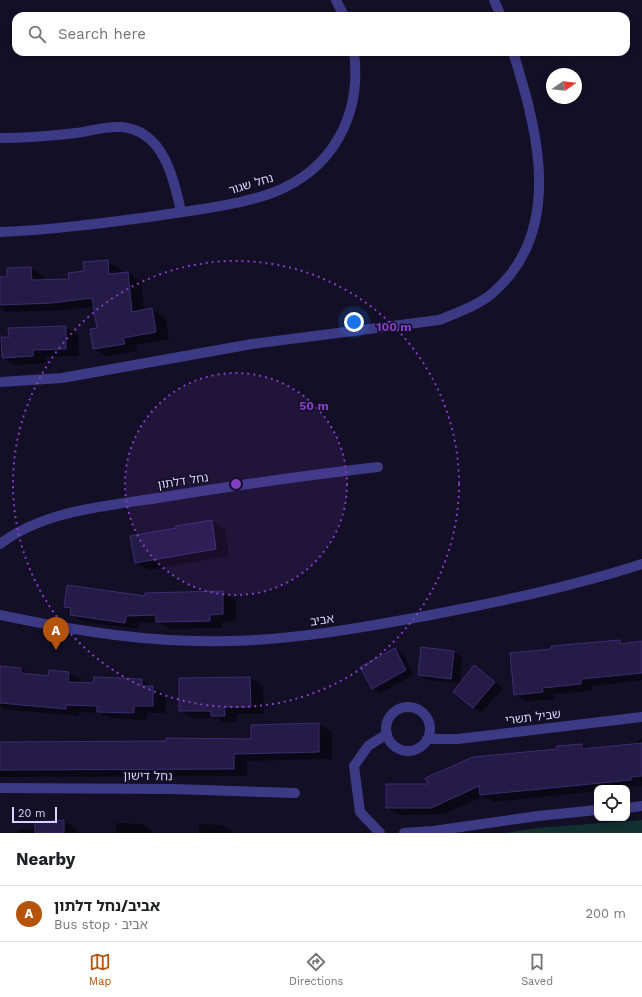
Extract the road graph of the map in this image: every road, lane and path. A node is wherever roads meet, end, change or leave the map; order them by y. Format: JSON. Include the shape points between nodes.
{"nodes":[{"id":1,"x":336,"y":0,"type":"edge"},
{"id":2,"x":494,"y":0,"type":"edge"},
{"id":3,"x":342,"y":12,"type":"edge"},
{"id":4,"x":499,"y":12,"type":"edge"},
{"id":5,"x":354,"y":56,"type":"edge"},
{"id":6,"x":514,"y":56,"type":"edge"},
{"id":7,"x":0,"y":138,"type":"edge"},
{"id":8,"x":181,"y":212,"type":"junction"},
{"id":9,"x":0,"y":232,"type":"edge"},
{"id":10,"x":0,"y":382,"type":"edge"},
{"id":11,"x":378,"y":467,"type":"dead end"},
{"id":12,"x":0,"y":544,"type":"edge"},
{"id":13,"x":642,"y":564,"type":"edge"},
{"id":14,"x":0,"y":615,"type":"edge"},
{"id":15,"x":642,"y":717,"type":"edge"},
{"id":16,"x":387,"y":734,"type":"junction"},
{"id":17,"x":427,"y":739,"type":"junction"},
{"id":18,"x":0,"y":788,"type":"edge"},
{"id":19,"x":295,"y":793,"type":"dead end"},
{"id":20,"x":642,"y":806,"type":"edge"},
{"id":21,"x":630,"y":808,"type":"edge"},
{"id":22,"x":594,"y":810,"type":"edge"},
{"id":23,"x":380,"y":833,"type":"edge"},
{"id":24,"x":404,"y":833,"type":"edge"}],
"edges":[{"from":1,"to":3,"type":"street"},
{"from":2,"to":4,"type":"street"},
{"from":5,"to":8,"type":"street","name":"נחל שגור","via":[[355,93],[350,117],[339,140],[322,161],[300,178],[272,193],[237,203]]},
{"from":6,"to":10,"type":"street","via":[[537,153],[538,202],[527,247],[516,267],[484,300],[439,320],[252,344],[62,378]]},
{"from":7,"to":8,"type":"street","via":[[53,136],[109,127],[135,130],[154,144],[162,154],[174,179]]},
{"from":8,"to":9,"type":"street","name":"נחל שגור","via":[[84,225]]},
{"from":11,"to":12,"type":"street","name":"נחל דלתון","via":[[234,486],[64,515],[25,528]]},
{"from":13,"to":14,"type":"street","name":"אביב","via":[[556,588],[484,604],[284,639],[227,642],[168,640],[94,633]]},
{"from":15,"to":17,"type":"street","name":"שביל תשרי","via":[[458,739]]},
{"from":16,"to":17,"type":"street","via":[[390,741],[402,750],[416,749]]},
{"from":16,"to":17,"type":"street","via":[[386,727],[391,715],[410,707],[423,713],[427,719]]},
{"from":16,"to":23,"type":"street","via":[[368,746],[354,766],[360,812]]},
{"from":18,"to":19,"type":"street","name":"נחל דישון"},
{"from":20,"to":21,"type":"street"},
{"from":22,"to":24,"type":"street"}]}
